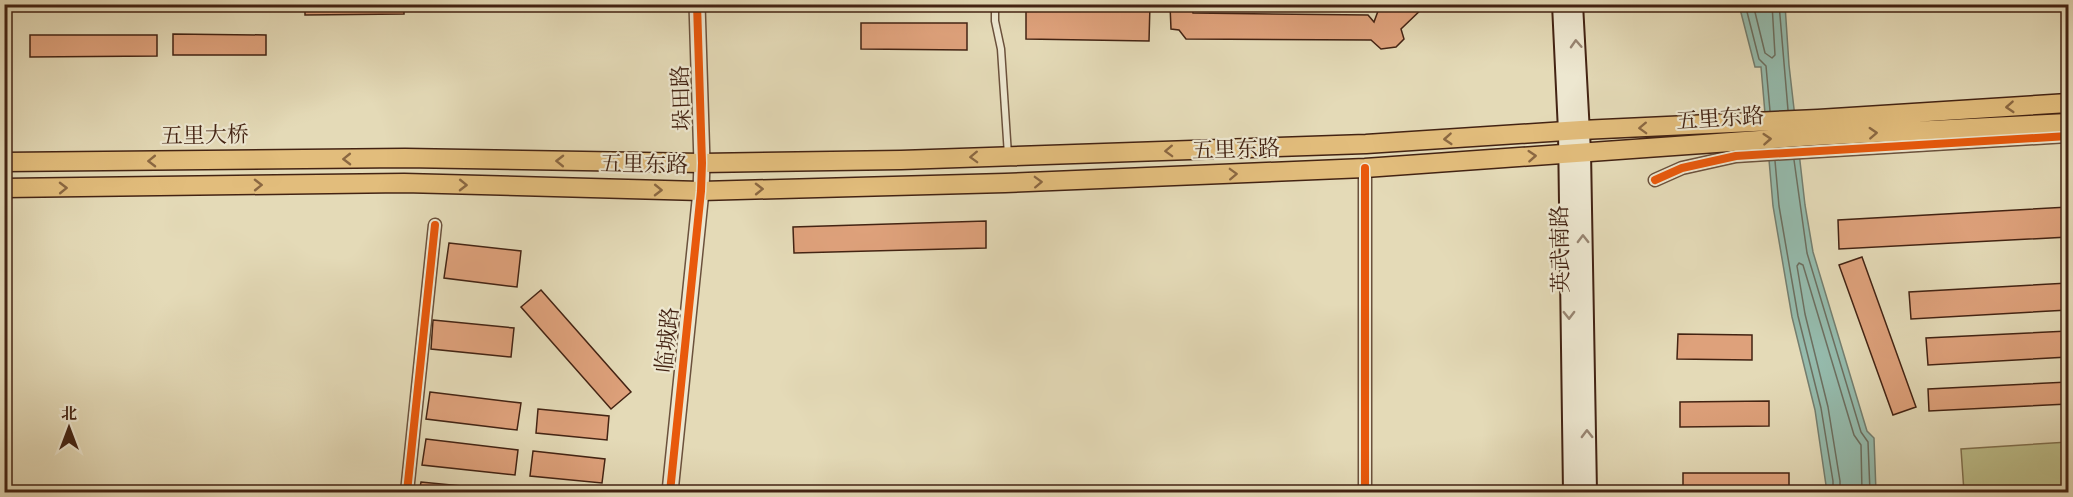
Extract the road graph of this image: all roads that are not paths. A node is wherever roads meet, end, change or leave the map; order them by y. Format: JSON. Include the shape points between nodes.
{"nodes":[{"id":1,"x":697,"y":4,"type":"edge"},
{"id":2,"x":995,"y":4,"type":"edge"},
{"id":3,"x":1561,"y":4,"type":"edge"},
{"id":4,"x":1574,"y":4,"type":"edge"},
{"id":5,"x":2068,"y":103,"type":"edge"},
{"id":6,"x":2068,"y":123,"type":"edge"},
{"id":7,"x":1574,"y":130,"type":"junction"},
{"id":8,"x":1720,"y":134,"type":"junction"},
{"id":9,"x":1815,"y":136,"type":"junction"},
{"id":10,"x":2068,"y":136,"type":"edge"},
{"id":11,"x":1574,"y":153,"type":"junction"},
{"id":12,"x":1008,"y":156,"type":"junction"},
{"id":13,"x":405,"y":158,"type":"joint"},
{"id":14,"x":4,"y":162,"type":"edge"},
{"id":15,"x":702,"y":163,"type":"junction"},
{"id":16,"x":1365,"y":168,"type":"junction"},
{"id":17,"x":1655,"y":180,"type":"dead end"},
{"id":18,"x":4,"y":188,"type":"edge"},
{"id":19,"x":701,"y":191,"type":"junction"},
{"id":20,"x":435,"y":225,"type":"dead end"},
{"id":21,"x":407,"y":492,"type":"edge"},
{"id":22,"x":670,"y":492,"type":"edge"},
{"id":23,"x":1365,"y":492,"type":"edge"},
{"id":24,"x":1572,"y":492,"type":"edge"},
{"id":25,"x":1588,"y":492,"type":"edge"}],
"edges":[{"from":1,"to":15,"type":"street","name":"垛田路"},
{"from":2,"to":12,"type":"lane"},
{"from":3,"to":7,"type":"main road","name":"英武南路"},
{"from":7,"to":4,"type":"main road","name":"英武南路","one_way":true},
{"from":5,"to":9,"type":"main road","name":"五里东路","one_way":true},
{"from":9,"to":6,"type":"main road","name":"五里东路","one_way":true},
{"from":8,"to":7,"type":"main road","name":"五里东路","one_way":true},
{"from":7,"to":11,"type":"main road","name":"英武南路"},
{"from":7,"to":12,"type":"main road","name":"五里东路","one_way":true,"via":[[1366,144]]},
{"from":8,"to":9,"type":"main road","name":"五里东路"},
{"from":8,"to":11,"type":"main road","name":"五里东路"},
{"from":9,"to":10,"type":"street"},
{"from":9,"to":17,"type":"street","via":[[1682,168]]},
{"from":16,"to":11,"type":"main road","name":"五里东路","one_way":true},
{"from":11,"to":24,"type":"main road","name":"英武南路","one_way":true},
{"from":25,"to":11,"type":"main road","name":"英武南路","one_way":true},
{"from":12,"to":15,"type":"main road","name":"五里东路","one_way":true},
{"from":13,"to":14,"type":"main road","name":"五里大桥","one_way":true},
{"from":15,"to":13,"type":"main road","name":"五里东路","one_way":true},
{"from":15,"to":19,"type":"street","name":"垛田路"},
{"from":19,"to":16,"type":"main road","name":"五里东路","one_way":true},
{"from":16,"to":23,"type":"street"},
{"from":18,"to":19,"type":"main road","name":"五里东路","one_way":true,"via":[[404,183]]},
{"from":19,"to":22,"type":"street","name":"临城路"},
{"from":20,"to":21,"type":"street"}]}
